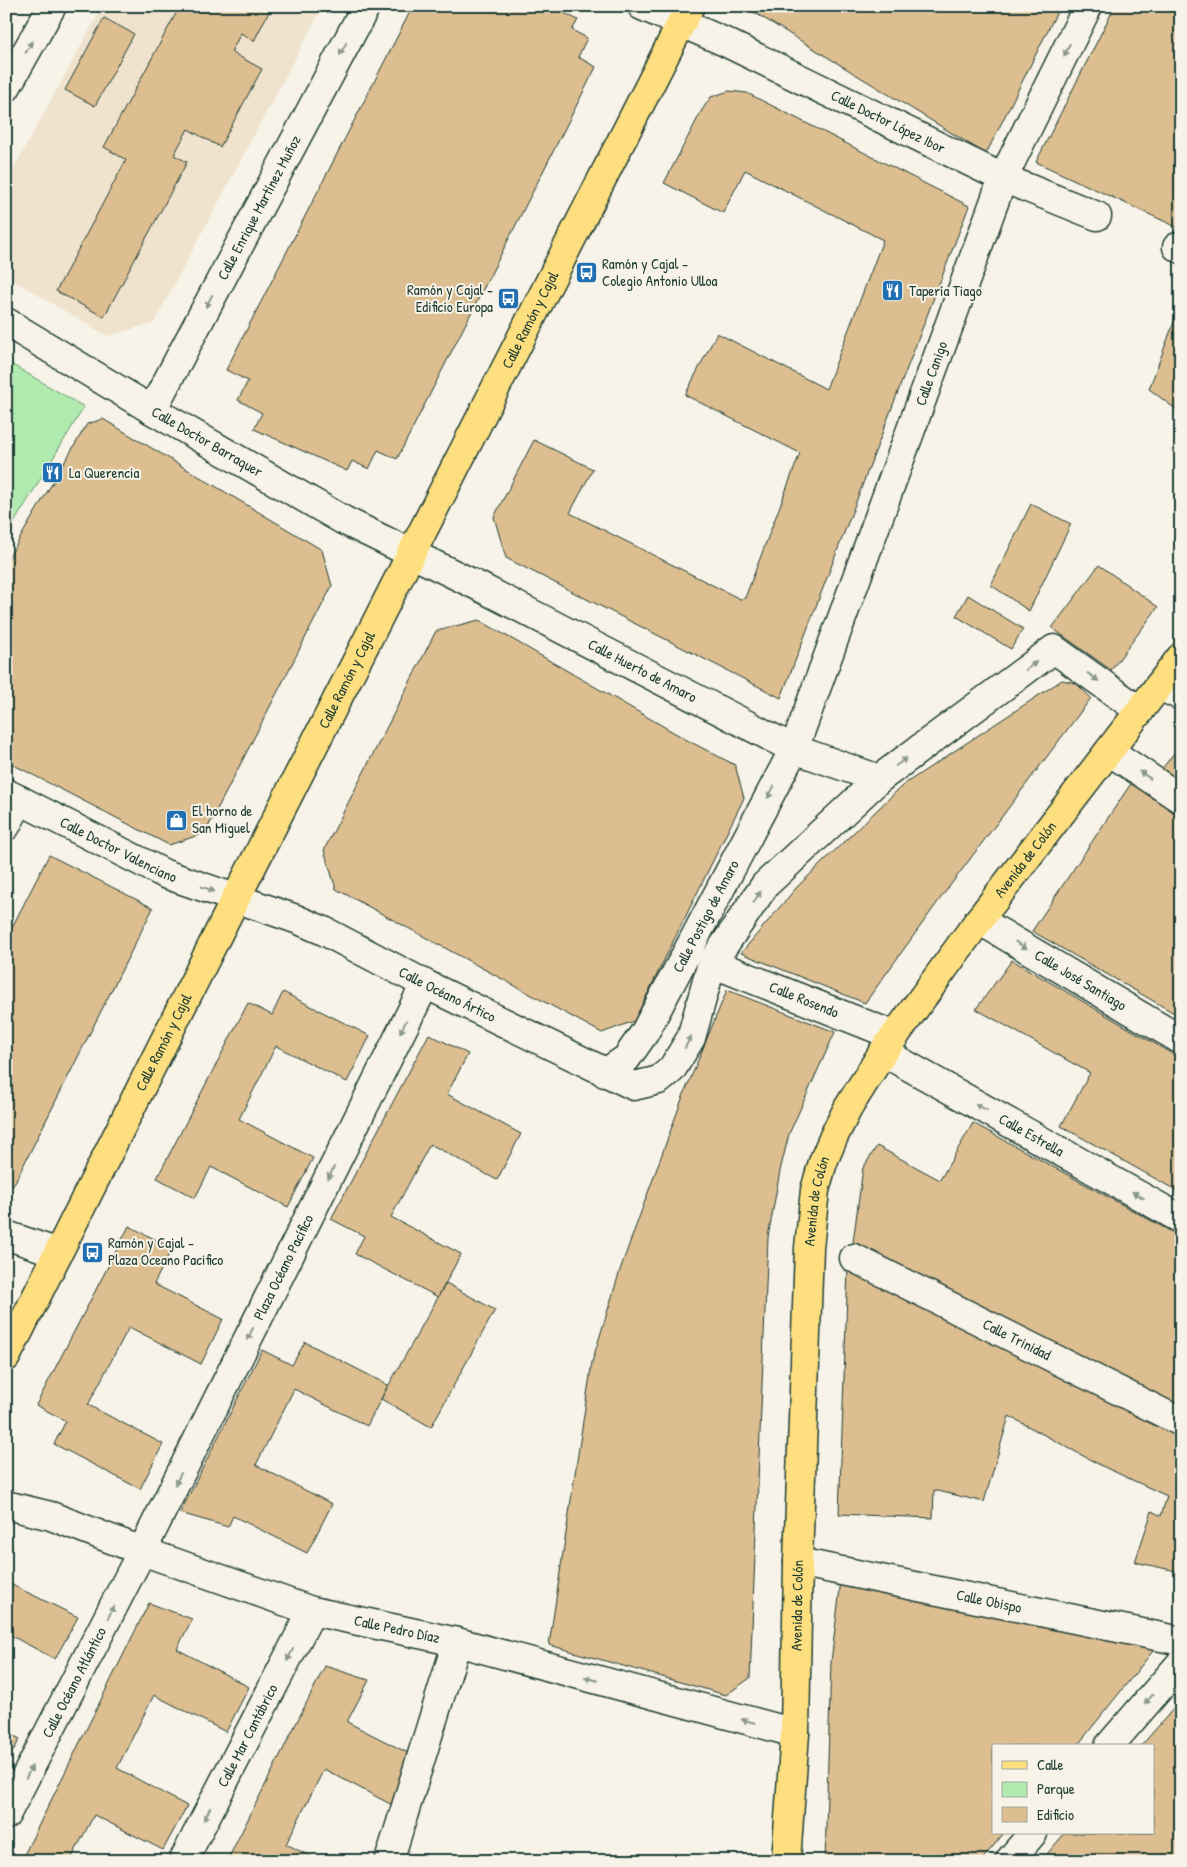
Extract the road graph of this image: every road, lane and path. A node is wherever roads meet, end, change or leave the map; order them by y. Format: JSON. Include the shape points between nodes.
{"nodes":[{"id":1,"x":52,"y":6,"type":"edge"},
{"id":2,"x":366,"y":6,"type":"edge"},
{"id":3,"x":642,"y":6,"type":"edge"},
{"id":4,"x":1088,"y":6,"type":"edge"},
{"id":5,"x":686,"y":15,"type":"edge"},
{"id":6,"x":6,"y":88,"type":"edge"},
{"id":7,"x":1003,"y":178,"type":"junction"},
{"id":8,"x":1097,"y":216,"type":"dead end"},
{"id":9,"x":6,"y":322,"type":"edge"},
{"id":10,"x":152,"y":410,"type":"junction"},
{"id":11,"x":411,"y":554,"type":"junction"},
{"id":12,"x":1181,"y":657,"type":"edge"},
{"id":13,"x":1170,"y":691,"type":"edge"},
{"id":14,"x":1140,"y":711,"type":"junction"},
{"id":15,"x":794,"y":749,"type":"junction"},
{"id":16,"x":1109,"y":751,"type":"junction"},
{"id":17,"x":879,"y":778,"type":"junction"},
{"id":18,"x":13,"y":796,"type":"edge"},
{"id":19,"x":1181,"y":799,"type":"edge"},
{"id":20,"x":6,"y":826,"type":"edge"},
{"id":21,"x":236,"y":898,"type":"junction"},
{"id":22,"x":979,"y":920,"type":"junction"},
{"id":23,"x":712,"y":963,"type":"junction"},
{"id":24,"x":425,"y":984,"type":"junction"},
{"id":25,"x":1181,"y":1040,"type":"edge"},
{"id":26,"x":889,"y":1044,"type":"junction"},
{"id":27,"x":605,"y":1073,"type":"junction"},
{"id":28,"x":1181,"y":1219,"type":"edge"},
{"id":29,"x":6,"y":1235,"type":"edge"},
{"id":30,"x":58,"y":1253,"type":"junction"},
{"id":31,"x":854,"y":1258,"type":"dead end"},
{"id":32,"x":6,"y":1357,"type":"edge"},
{"id":33,"x":1181,"y":1422,"type":"edge"},
{"id":34,"x":6,"y":1505,"type":"edge"},
{"id":35,"x":142,"y":1551,"type":"junction"},
{"id":36,"x":798,"y":1562,"type":"junction"},
{"id":37,"x":312,"y":1611,"type":"junction"},
{"id":38,"x":457,"y":1642,"type":"junction"},
{"id":39,"x":1181,"y":1642,"type":"edge"},
{"id":40,"x":1178,"y":1669,"type":"edge"},
{"id":41,"x":795,"y":1733,"type":"junction"},
{"id":42,"x":1110,"y":1744,"type":"edge"},
{"id":43,"x":6,"y":1816,"type":"edge"},
{"id":44,"x":1032,"y":1834,"type":"edge"},
{"id":45,"x":183,"y":1861,"type":"edge"},
{"id":46,"x":389,"y":1861,"type":"edge"},
{"id":47,"x":786,"y":1861,"type":"edge"},
{"id":48,"x":1009,"y":1861,"type":"edge"}],
"edges":[{"from":6,"to":1,"type":"street","one_way":true},
{"from":2,"to":10,"type":"street","name":"Calle Enrique Martínez Muñoz","one_way":true},
{"from":3,"to":5,"type":"street","name":"Calle Doctor López Ibor"},
{"from":4,"to":7,"type":"street","name":"Calle Canigo","one_way":true},
{"from":5,"to":7,"type":"street","name":"Calle Doctor López Ibor","via":[[725,42]]},
{"from":5,"to":11,"type":"main road","name":"Calle Ramón y Cajal"},
{"from":7,"to":8,"type":"street","name":"Calle Doctor López Ibor"},
{"from":7,"to":15,"type":"street","name":"Calle Canigo"},
{"from":9,"to":10,"type":"street","name":"Calle Doctor Barraquer"},
{"from":10,"to":11,"type":"street","name":"Calle Doctor Barraquer","via":[[343,520]]},
{"from":11,"to":15,"type":"street","name":"Calle Huerto de Amaro"},
{"from":11,"to":21,"type":"main road","name":"Calle Ramón y Cajal"},
{"from":12,"to":13,"type":"main road","name":"Avenida de Colón"},
{"from":13,"to":14,"type":"main road","name":"Avenida de Colón"},
{"from":14,"to":16,"type":"main road","name":"Avenida de Colón"},
{"from":17,"to":14,"type":"street","one_way":true,"via":[[1054,649]]},
{"from":15,"to":17,"type":"street","name":"Calle Huerto de Amaro"},
{"from":15,"to":27,"type":"street","name":"Calle Postigo de Amaro","one_way":true,"via":[[645,1032],[626,1059]]},
{"from":19,"to":16,"type":"street","one_way":true},
{"from":16,"to":22,"type":"main road","name":"Avenida de Colón"},
{"from":23,"to":17,"type":"street","one_way":true,"via":[[766,885]]},
{"from":18,"to":20,"type":"street"},
{"from":18,"to":21,"type":"street","name":"Calle Doctor Valenciano","one_way":true,"via":[[165,874]]},
{"from":21,"to":24,"type":"street","name":"Calle Océano Ártico","via":[[324,931]]},
{"from":21,"to":30,"type":"main road","name":"Calle Ramón y Cajal"},
{"from":22,"to":25,"type":"street","name":"Calle José Santiago","one_way":true},
{"from":22,"to":26,"type":"main road","name":"Avenida de Colón"},
{"from":23,"to":26,"type":"street","name":"Calle Rosendo"},
{"from":27,"to":23,"type":"street","name":"Calle Océano Ártico","one_way":true,"via":[[634,1086],[658,1080],[672,1070],[691,1038]]},
{"from":24,"to":27,"type":"street","name":"Calle Océano Ártico"},
{"from":24,"to":35,"type":"street","name":"Plaza Océano Pacífico","one_way":true},
{"from":28,"to":26,"type":"street","name":"Calle Estrella","one_way":true},
{"from":26,"to":36,"type":"main road","name":"Avenida de Colón","via":[[864,1080],[834,1136],[815,1190],[809,1248]]},
{"from":29,"to":30,"type":"street"},
{"from":30,"to":32,"type":"main road","name":"Calle Ramón y Cajal"},
{"from":31,"to":33,"type":"street","name":"Calle Trinidad"},
{"from":34,"to":35,"type":"street","name":"Calle Pedro Díaz","via":[[52,1516]]},
{"from":35,"to":37,"type":"street","name":"Calle Pedro Díaz"},
{"from":43,"to":35,"type":"street","name":"Calle Océano Atlántico","one_way":true},
{"from":36,"to":39,"type":"street","name":"Calle Obispo"},
{"from":36,"to":41,"type":"main road","name":"Avenida de Colón"},
{"from":37,"to":38,"type":"street","name":"Calle Pedro Díaz"},
{"from":37,"to":45,"type":"street","name":"Calle Mar Cantábrico","one_way":true},
{"from":41,"to":38,"type":"street","name":"Calle Pedro Díaz","one_way":true},
{"from":38,"to":46,"type":"street"},
{"from":40,"to":42,"type":"street","one_way":true},
{"from":41,"to":47,"type":"main road","name":"Avenida de Colón"},
{"from":44,"to":48,"type":"street"}]}
